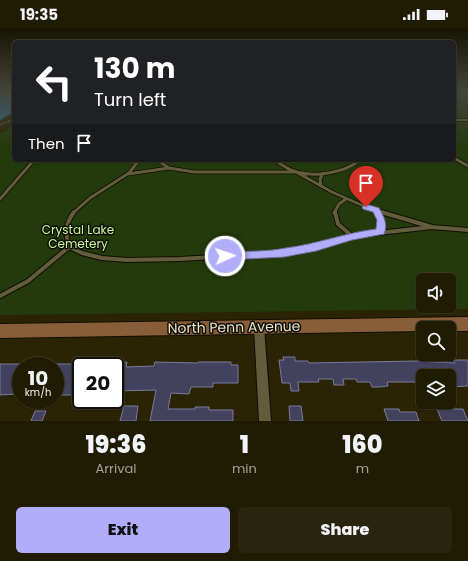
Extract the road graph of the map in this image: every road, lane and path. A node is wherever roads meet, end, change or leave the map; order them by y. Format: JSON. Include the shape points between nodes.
{"nodes":[{"id":1,"x":12,"y":120,"type":"edge"},
{"id":2,"x":456,"y":120,"type":"edge"},
{"id":3,"x":468,"y":121,"type":"edge"},
{"id":4,"x":0,"y":125,"type":"edge"},
{"id":5,"x":456,"y":159,"type":"edge"},
{"id":6,"x":32,"y":162,"type":"edge"},
{"id":7,"x":137,"y":162,"type":"edge"},
{"id":8,"x":160,"y":162,"type":"edge"},
{"id":9,"x":278,"y":162,"type":"edge"},
{"id":10,"x":357,"y":162,"type":"edge"},
{"id":11,"x":468,"y":166,"type":"edge"},
{"id":12,"x":169,"y":168,"type":"junction"},
{"id":13,"x":296,"y":172,"type":"junction"},
{"id":14,"x":323,"y":172,"type":"junction"},
{"id":15,"x":128,"y":174,"type":"junction"},
{"id":16,"x":321,"y":186,"type":"junction"},
{"id":17,"x":0,"y":199,"type":"edge"},
{"id":18,"x":346,"y":199,"type":"junction"},
{"id":19,"x":376,"y":210,"type":"junction"},
{"id":20,"x":432,"y":227,"type":"junction"},
{"id":21,"x":468,"y":230,"type":"edge"},
{"id":22,"x":380,"y":232,"type":"junction"},
{"id":23,"x":352,"y":236,"type":"junction"},
{"id":24,"x":69,"y":247,"type":"junction"},
{"id":25,"x":0,"y":296,"type":"edge"},
{"id":26,"x":468,"y":324,"type":"edge"},
{"id":27,"x":259,"y":327,"type":"junction"},
{"id":28,"x":0,"y":331,"type":"edge"},
{"id":29,"x":265,"y":421,"type":"edge"}],
"edges":[{"from":1,"to":4,"type":"path"},
{"from":2,"to":3,"type":"lane"},
{"from":5,"to":11,"type":"lane"},
{"from":6,"to":17,"type":"lane"},
{"from":7,"to":15,"type":"lane"},
{"from":8,"to":12,"type":"lane"},
{"from":9,"to":13,"type":"lane"},
{"from":10,"to":14,"type":"lane","via":[[349,168]]},
{"from":12,"to":13,"type":"lane","via":[[220,173]]},
{"from":12,"to":15,"type":"lane"},
{"from":13,"to":14,"type":"lane"},
{"from":13,"to":16,"type":"lane"},
{"from":14,"to":16,"type":"lane","via":[[320,178]]},
{"from":15,"to":24,"type":"lane","via":[[79,207],[69,219],[65,232]]},
{"from":16,"to":18,"type":"lane"},
{"from":18,"to":19,"type":"lane"},
{"from":18,"to":23,"type":"lane","via":[[339,204],[334,213],[338,224]]},
{"from":19,"to":20,"type":"lane"},
{"from":19,"to":22,"type":"lane","via":[[381,220]]},
{"from":20,"to":21,"type":"lane"},
{"from":20,"to":22,"type":"lane"},
{"from":22,"to":23,"type":"lane"},
{"from":23,"to":24,"type":"lane","via":[[284,253],[180,259],[102,258]]},
{"from":24,"to":25,"type":"lane","via":[[39,273]]},
{"from":26,"to":27,"type":"main road","name":"North Penn Avenue"},
{"from":27,"to":28,"type":"main road","name":"North Penn Avenue"},
{"from":27,"to":29,"type":"street"}]}
